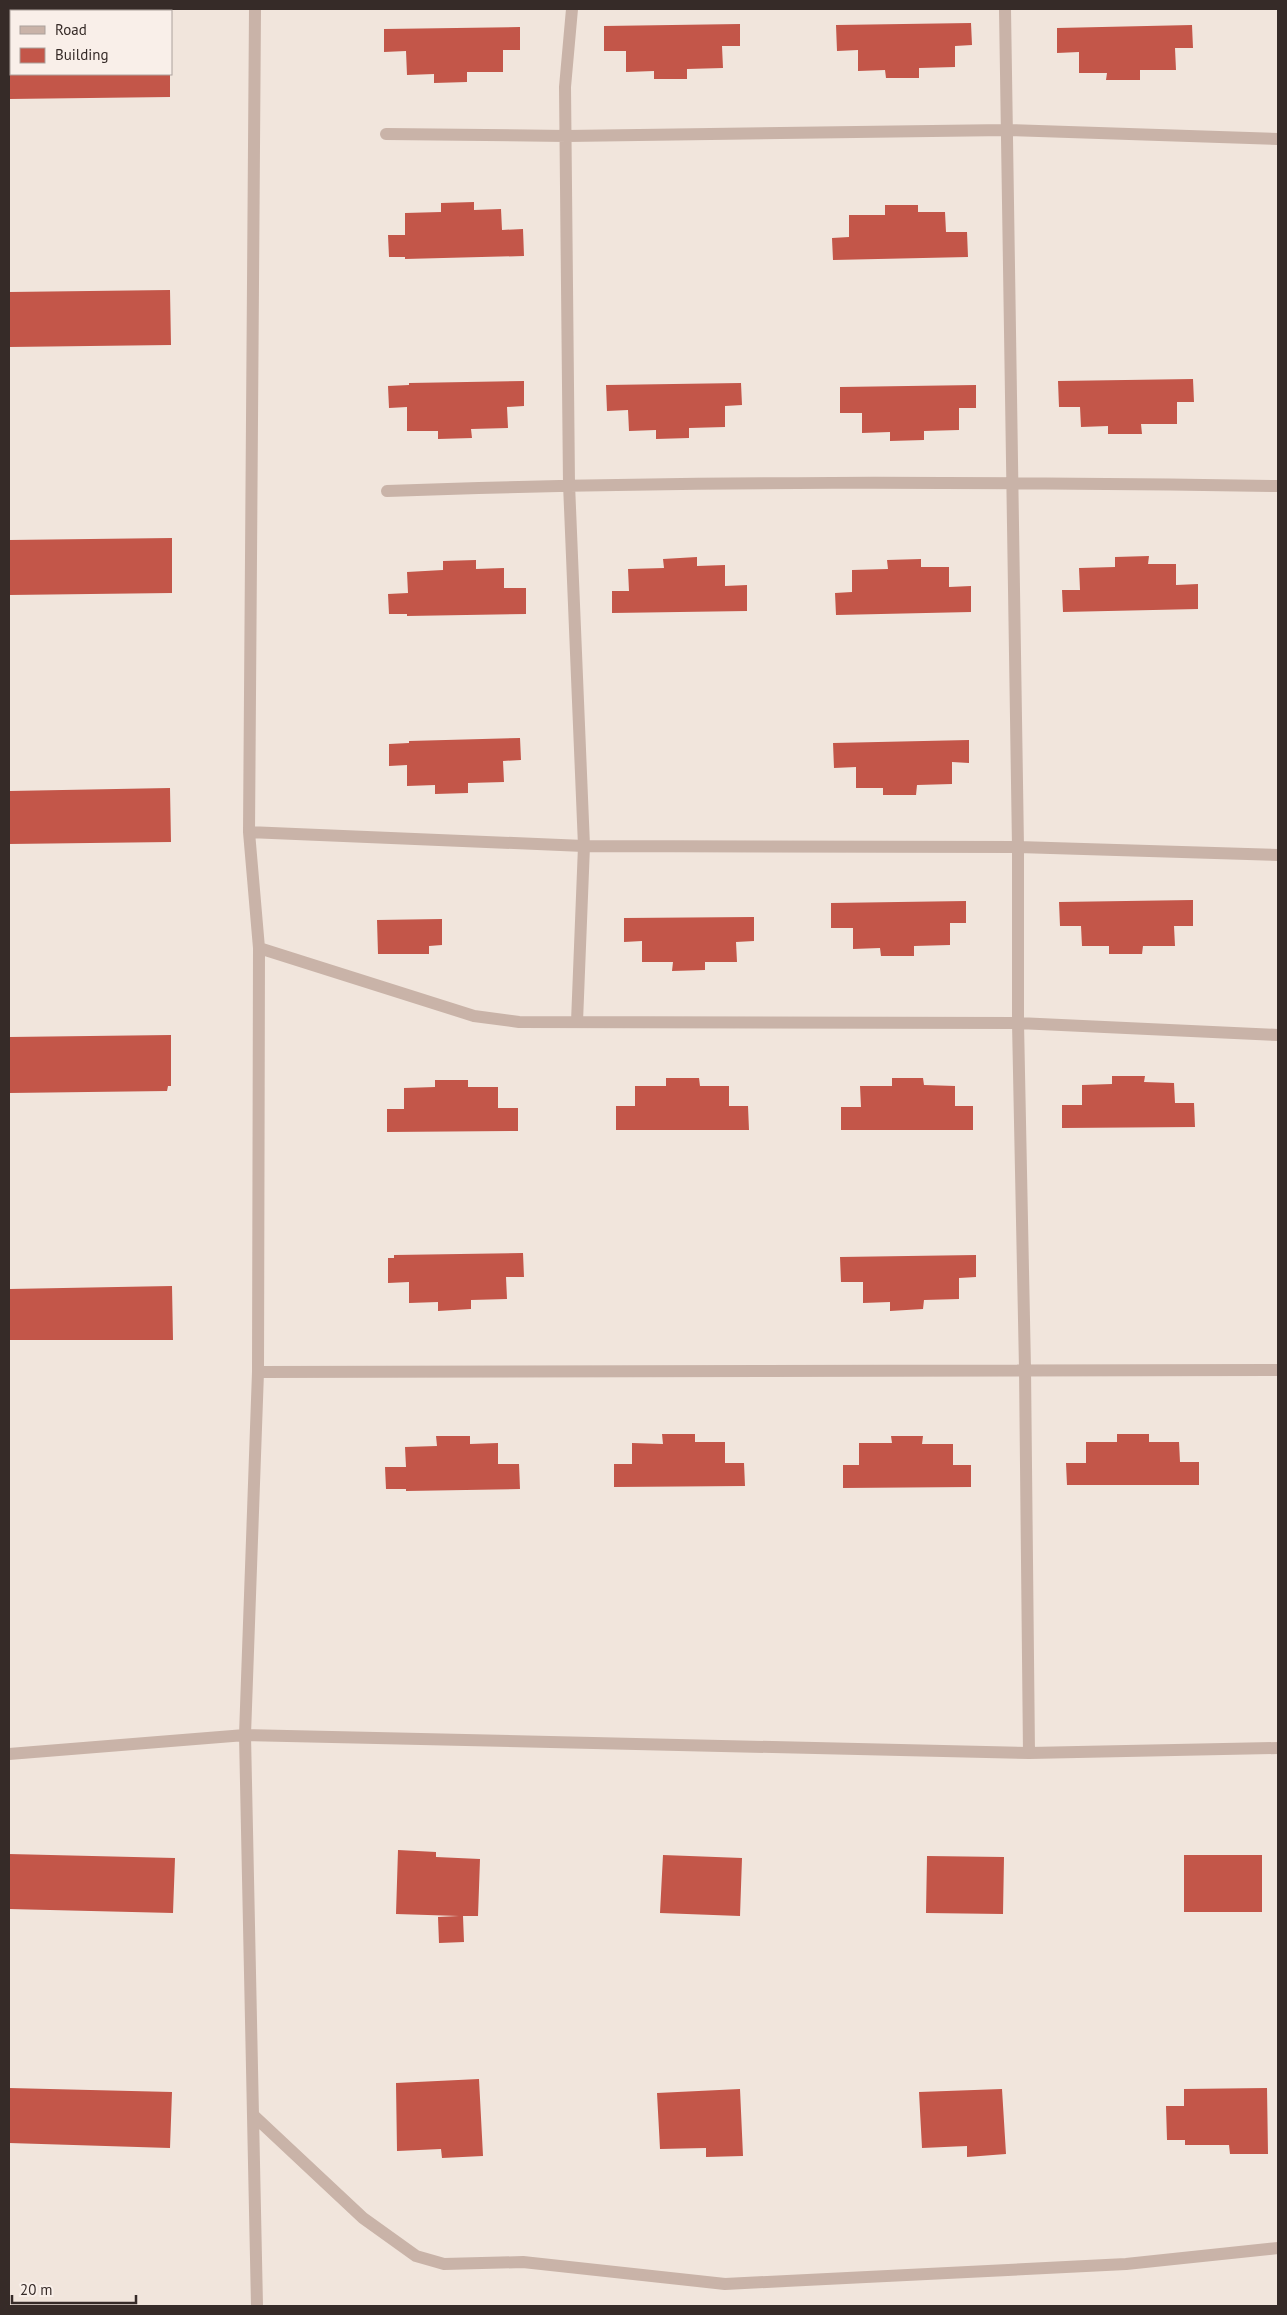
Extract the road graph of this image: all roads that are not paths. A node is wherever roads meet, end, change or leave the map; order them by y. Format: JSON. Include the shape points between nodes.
{"nodes":[{"id":1,"x":255,"y":9,"type":"edge"},
{"id":2,"x":572,"y":9,"type":"edge"},
{"id":3,"x":1004,"y":9,"type":"edge"},
{"id":4,"x":1007,"y":130,"type":"junction"},
{"id":5,"x":386,"y":134,"type":"dead end"},
{"id":6,"x":567,"y":136,"type":"junction"},
{"id":7,"x":1278,"y":139,"type":"edge"},
{"id":8,"x":1011,"y":483,"type":"junction"},
{"id":9,"x":569,"y":484,"type":"junction"},
{"id":10,"x":1278,"y":486,"type":"edge"},
{"id":11,"x":387,"y":491,"type":"dead end"},
{"id":12,"x":249,"y":832,"type":"junction"},
{"id":13,"x":584,"y":846,"type":"junction"},
{"id":14,"x":1018,"y":848,"type":"junction"},
{"id":15,"x":1278,"y":855,"type":"edge"},
{"id":16,"x":259,"y":948,"type":"junction"},
{"id":17,"x":577,"y":1022,"type":"junction"},
{"id":18,"x":1018,"y":1023,"type":"junction"},
{"id":19,"x":1278,"y":1035,"type":"edge"},
{"id":20,"x":1025,"y":1369,"type":"junction"},
{"id":21,"x":1278,"y":1370,"type":"edge"},
{"id":22,"x":258,"y":1372,"type":"junction"},
{"id":23,"x":245,"y":1735,"type":"junction"},
{"id":24,"x":1278,"y":1748,"type":"edge"},
{"id":25,"x":1030,"y":1753,"type":"junction"},
{"id":26,"x":9,"y":1754,"type":"edge"},
{"id":27,"x":253,"y":2115,"type":"junction"},
{"id":28,"x":1278,"y":2248,"type":"edge"},
{"id":29,"x":257,"y":2306,"type":"edge"}],
"edges":[{"from":1,"to":12,"type":"street"},
{"from":2,"to":6,"type":"street","via":[[565,87]]},
{"from":3,"to":4,"type":"street"},
{"from":4,"to":6,"type":"street"},
{"from":4,"to":7,"type":"street"},
{"from":4,"to":8,"type":"street"},
{"from":5,"to":6,"type":"street"},
{"from":6,"to":9,"type":"street"},
{"from":8,"to":9,"type":"street"},
{"from":8,"to":10,"type":"street"},
{"from":8,"to":14,"type":"street"},
{"from":9,"to":11,"type":"street"},
{"from":9,"to":13,"type":"street"},
{"from":12,"to":13,"type":"street"},
{"from":12,"to":16,"type":"street"},
{"from":13,"to":14,"type":"street"},
{"from":13,"to":17,"type":"street"},
{"from":14,"to":15,"type":"street"},
{"from":14,"to":18,"type":"street"},
{"from":16,"to":17,"type":"street","via":[[474,1016],[519,1022]]},
{"from":16,"to":22,"type":"street"},
{"from":17,"to":18,"type":"street"},
{"from":18,"to":19,"type":"street"},
{"from":18,"to":20,"type":"street"},
{"from":20,"to":21,"type":"street"},
{"from":20,"to":22,"type":"street"},
{"from":20,"to":25,"type":"street"},
{"from":22,"to":23,"type":"street"},
{"from":23,"to":25,"type":"street"},
{"from":23,"to":26,"type":"street"},
{"from":23,"to":27,"type":"street"},
{"from":24,"to":25,"type":"street"},
{"from":27,"to":28,"type":"street","via":[[362,2218],[416,2256],[444,2264],[523,2262],[725,2284],[1126,2264]]},
{"from":27,"to":29,"type":"street"}]}
